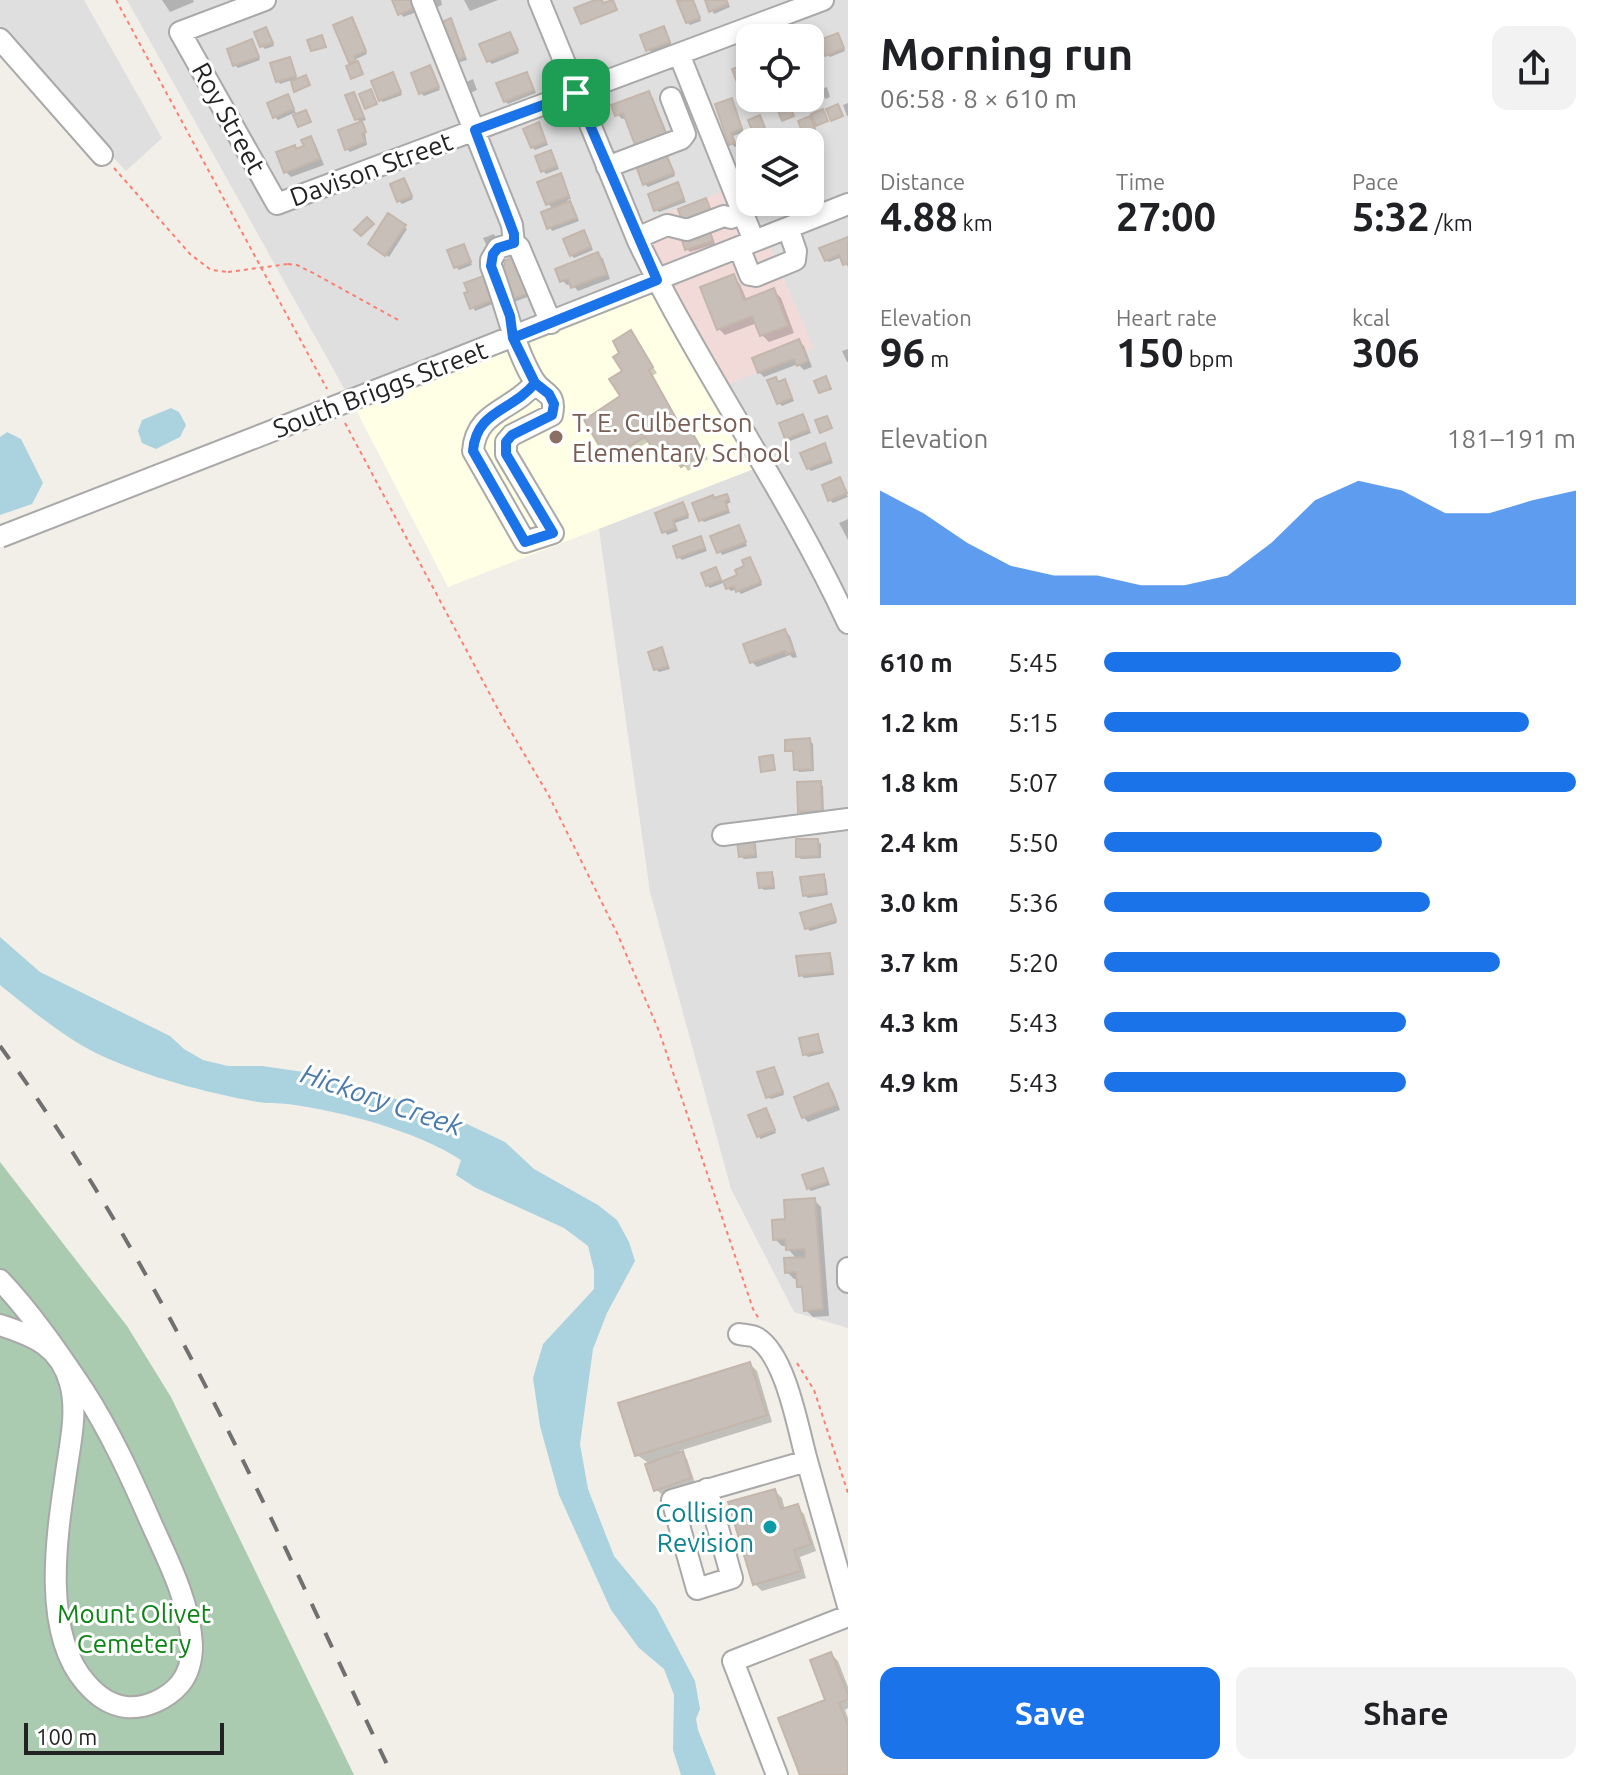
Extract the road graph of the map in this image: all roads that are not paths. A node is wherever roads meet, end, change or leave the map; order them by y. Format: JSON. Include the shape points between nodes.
{"nodes":[{"id":1,"x":265,"y":0,"type":"edge"},
{"id":2,"x":422,"y":0,"type":"edge"},
{"id":3,"x":539,"y":0,"type":"edge"},
{"id":4,"x":823,"y":0,"type":"edge"},
{"id":5,"x":0,"y":39,"type":"edge"},
{"id":6,"x":679,"y":54,"type":"junction"},
{"id":7,"x":576,"y":93,"type":"junction"},
{"id":8,"x":671,"y":98,"type":"dead end"},
{"id":9,"x":475,"y":130,"type":"junction"},
{"id":10,"x":102,"y":155,"type":"road end"},
{"id":11,"x":607,"y":167,"type":"junction"},
{"id":12,"x":736,"y":198,"type":"edge"},
{"id":13,"x":277,"y":204,"type":"joint"},
{"id":14,"x":848,"y":204,"type":"edge"},
{"id":15,"x":736,"y":216,"type":"edge"},
{"id":16,"x":742,"y":216,"type":"edge"},
{"id":17,"x":712,"y":221,"type":"junction"},
{"id":18,"x":788,"y":228,"type":"junction"},
{"id":19,"x":637,"y":238,"type":"junction"},
{"id":20,"x":514,"y":243,"type":"junction"},
{"id":21,"x":739,"y":247,"type":"junction"},
{"id":22,"x":657,"y":280,"type":"junction"},
{"id":23,"x":551,"y":323,"type":"junction"},
{"id":24,"x":513,"y":338,"type":"junction"},
{"id":25,"x":535,"y":383,"type":"junction"},
{"id":26,"x":0,"y":537,"type":"edge"},
{"id":27,"x":848,"y":623,"type":"edge"},
{"id":28,"x":848,"y":819,"type":"edge"},
{"id":29,"x":723,"y":835,"type":"dead end"},
{"id":30,"x":848,"y":1268,"type":"edge"},
{"id":31,"x":0,"y":1280,"type":"edge"},
{"id":32,"x":848,"y":1282,"type":"edge"},
{"id":33,"x":0,"y":1325,"type":"edge"},
{"id":34,"x":739,"y":1334,"type":"dead end"},
{"id":35,"x":58,"y":1355,"type":"junction"},
{"id":36,"x":807,"y":1461,"type":"junction"},
{"id":37,"x":707,"y":1489,"type":"junction"},
{"id":38,"x":848,"y":1606,"type":"edge"},
{"id":39,"x":848,"y":1616,"type":"edge"},
{"id":40,"x":777,"y":1775,"type":"edge"}],
"edges":[{"from":1,"to":13,"type":"street","name":"Roy Street","via":[[180,32]]},
{"from":2,"to":9,"type":"street"},
{"from":3,"to":7,"type":"street"},
{"from":4,"to":6,"type":"street","name":"Davison Street"},
{"from":5,"to":10,"type":"street"},
{"from":6,"to":7,"type":"street","name":"Davison Street"},
{"from":6,"to":12,"type":"street"},
{"from":7,"to":9,"type":"street","name":"Davison Street"},
{"from":7,"to":11,"type":"street"},
{"from":8,"to":11,"type":"street","via":[[685,134],[681,139]]},
{"from":9,"to":13,"type":"street","name":"Davison Street"},
{"from":9,"to":20,"type":"street"},
{"from":11,"to":19,"type":"street"},
{"from":14,"to":18,"type":"street","name":"South Briggs Street"},
{"from":15,"to":17,"type":"street"},
{"from":16,"to":21,"type":"street"},
{"from":17,"to":19,"type":"street","via":[[687,230],[667,225]]},
{"from":17,"to":21,"type":"street"},
{"from":18,"to":21,"type":"street","name":"South Briggs Street"},
{"from":18,"to":21,"type":"street","via":[[795,260],[756,276],[750,275]]},
{"from":19,"to":22,"type":"street"},
{"from":20,"to":23,"type":"street"},
{"from":20,"to":24,"type":"street","via":[[498,248],[491,260]]},
{"from":21,"to":22,"type":"street","name":"South Briggs Street"},
{"from":22,"to":23,"type":"street","name":"South Briggs Street"},
{"from":22,"to":27,"type":"street","via":[[819,559]]},
{"from":23,"to":24,"type":"street","name":"South Briggs Street"},
{"from":24,"to":25,"type":"street"},
{"from":24,"to":26,"type":"street","name":"South Briggs Street","bridge":true},
{"from":25,"to":25,"type":"street","via":[[526,395],[484,420],[474,436],[473,451],[525,542],[553,533],[506,454],[512,435],[552,415],[549,394]]},
{"from":28,"to":29,"type":"street"},
{"from":30,"to":32,"type":"street"},
{"from":31,"to":35,"type":"street"},
{"from":33,"to":35,"type":"street"},
{"from":34,"to":36,"type":"street","via":[[757,1338],[773,1356]]},
{"from":35,"to":35,"type":"street","via":[[123,1461],[187,1616],[191,1658],[183,1681],[162,1699],[135,1708],[95,1693],[74,1668],[62,1635],[57,1552],[73,1402]]},
{"from":36,"to":37,"type":"street"},
{"from":36,"to":38,"type":"street"},
{"from":37,"to":37,"type":"street","via":[[732,1578],[697,1589],[672,1500]]},
{"from":39,"to":40,"type":"street","via":[[733,1661]]}]}
